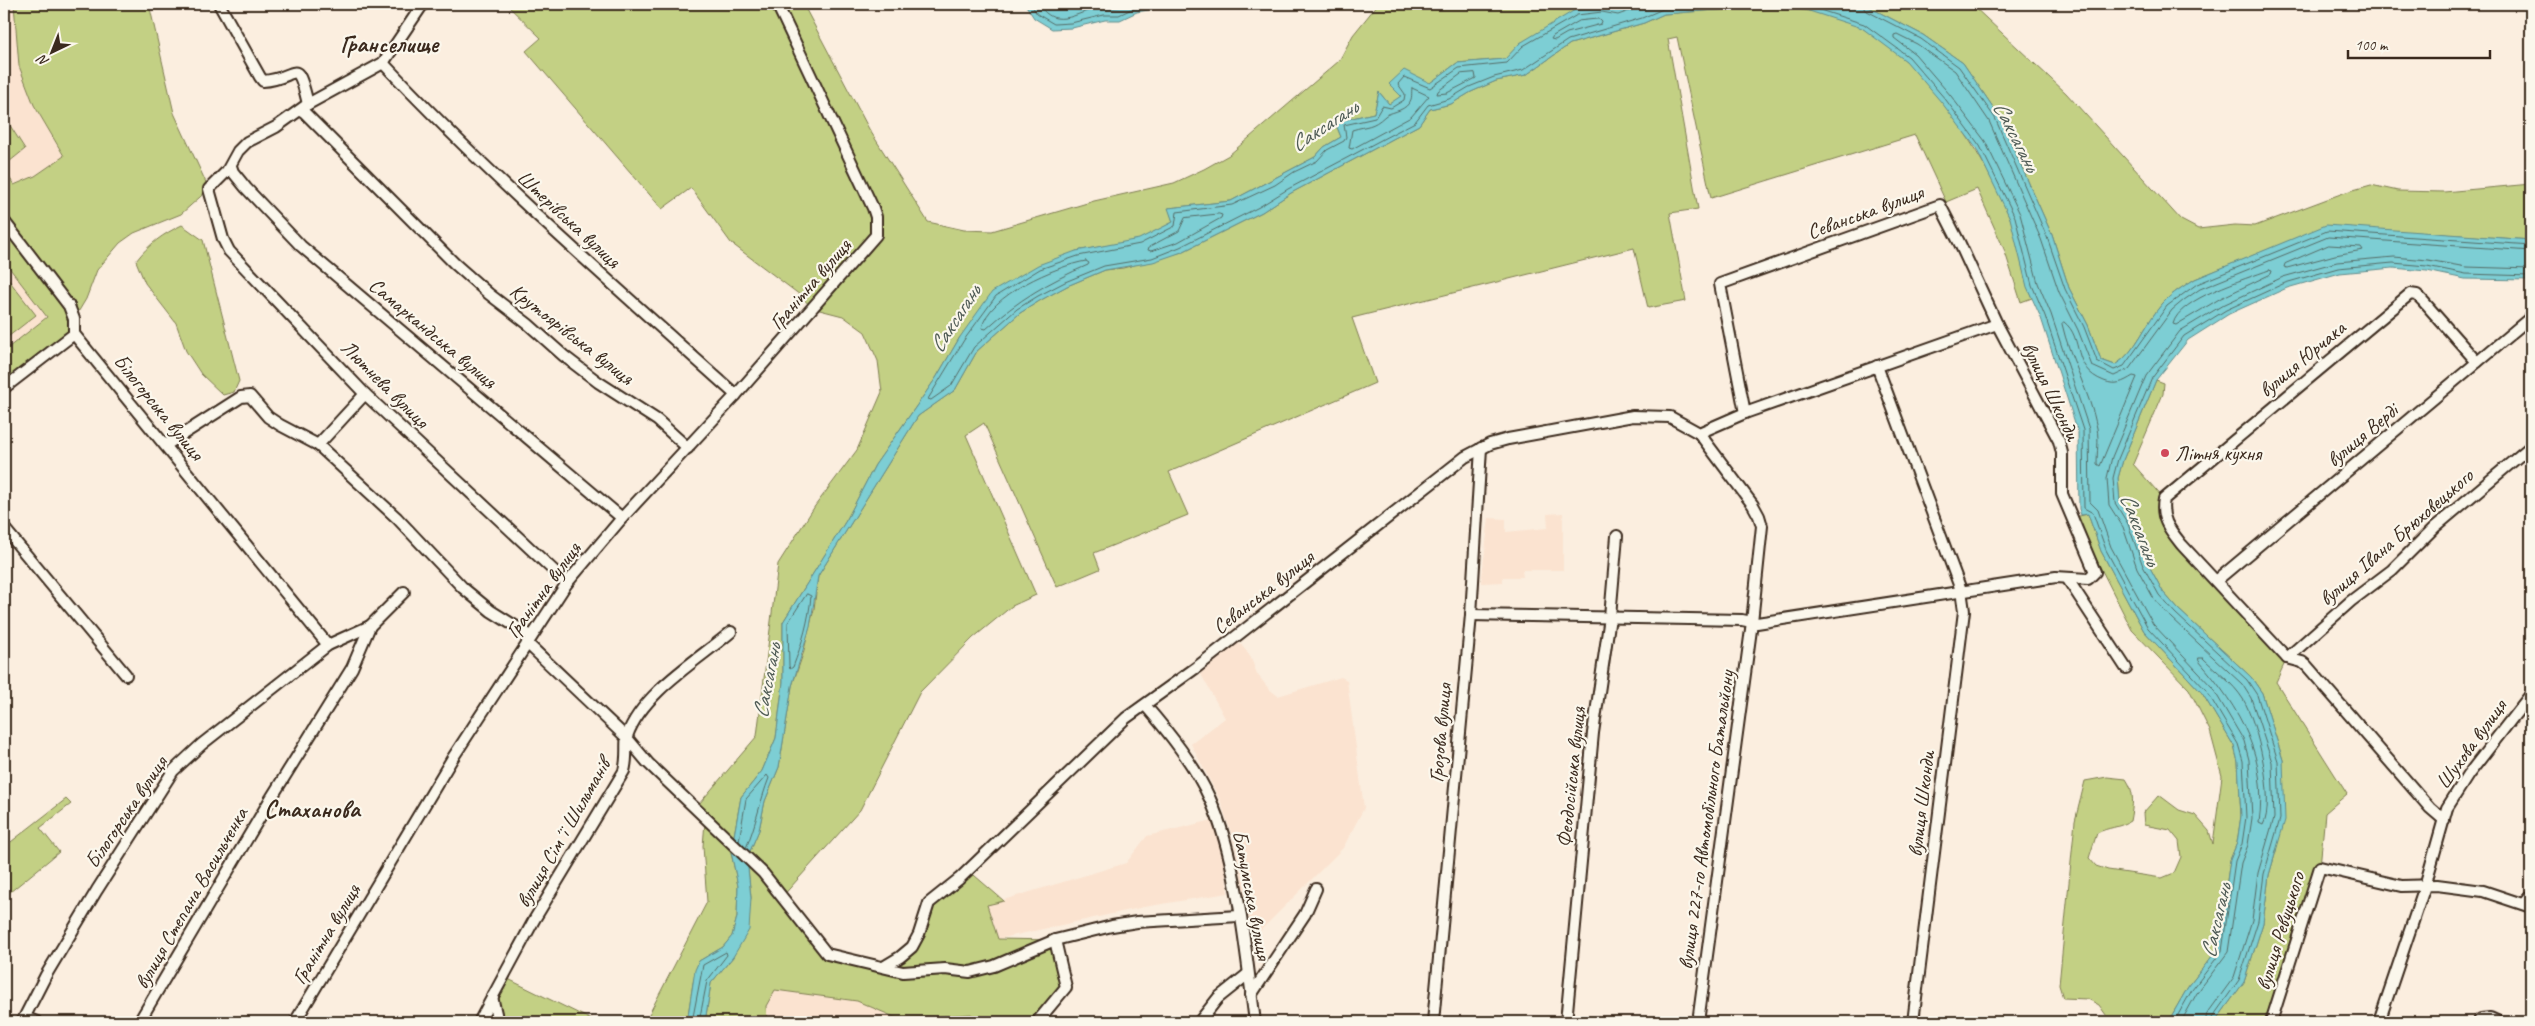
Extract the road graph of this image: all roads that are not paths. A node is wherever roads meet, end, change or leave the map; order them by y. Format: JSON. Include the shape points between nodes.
{"nodes":[{"id":1,"x":219,"y":4,"type":"edge"},
{"id":2,"x":423,"y":4,"type":"edge"},
{"id":3,"x":777,"y":4,"type":"edge"},
{"id":4,"x":382,"y":63,"type":"junction"},
{"id":5,"x":305,"y":107,"type":"junction"},
{"id":6,"x":230,"y":166,"type":"junction"},
{"id":7,"x":4,"y":220,"type":"edge"},
{"id":8,"x":2531,"y":317,"type":"edge"},
{"id":9,"x":1997,"y":324,"type":"junction"},
{"id":10,"x":74,"y":334,"type":"junction"},
{"id":11,"x":2478,"y":362,"type":"junction"},
{"id":12,"x":1877,"y":366,"type":"junction"},
{"id":13,"x":4,"y":388,"type":"edge"},
{"id":14,"x":365,"y":394,"type":"junction"},
{"id":15,"x":736,"y":395,"type":"junction"},
{"id":16,"x":1745,"y":413,"type":"junction"},
{"id":17,"x":1699,"y":433,"type":"junction"},
{"id":18,"x":166,"y":445,"type":"junction"},
{"id":19,"x":318,"y":445,"type":"junction"},
{"id":20,"x":2531,"y":446,"type":"edge"},
{"id":21,"x":688,"y":448,"type":"junction"},
{"id":22,"x":1482,"y":448,"type":"junction"},
{"id":23,"x":622,"y":518,"type":"junction"},
{"id":24,"x":4,"y":528,"type":"edge"},
{"id":25,"x":1617,"y":536,"type":"dead end"},
{"id":26,"x":2067,"y":578,"type":"junction"},
{"id":27,"x":2216,"y":581,"type":"junction"},
{"id":28,"x":567,"y":583,"type":"junction"},
{"id":29,"x":1961,"y":590,"type":"junction"},
{"id":30,"x":404,"y":592,"type":"dead end"},
{"id":31,"x":1471,"y":615,"type":"junction"},
{"id":32,"x":1610,"y":617,"type":"junction"},
{"id":33,"x":1752,"y":622,"type":"junction"},
{"id":34,"x":370,"y":626,"type":"junction"},
{"id":35,"x":730,"y":632,"type":"dead end"},
{"id":36,"x":529,"y":639,"type":"junction"},
{"id":37,"x":328,"y":645,"type":"junction"},
{"id":38,"x":2287,"y":658,"type":"junction"},
{"id":39,"x":2126,"y":668,"type":"dead end"},
{"id":40,"x":126,"y":675,"type":"dead end"},
{"id":41,"x":2531,"y":694,"type":"edge"},
{"id":42,"x":1145,"y":705,"type":"junction"},
{"id":43,"x":626,"y":738,"type":"junction"},
{"id":44,"x":2444,"y":820,"type":"junction"},
{"id":45,"x":2425,"y":886,"type":"junction"},
{"id":46,"x":1316,"y":889,"type":"dead end"},
{"id":47,"x":2531,"y":895,"type":"edge"},
{"id":48,"x":2527,"y":905,"type":"edge"},
{"id":49,"x":1239,"y":916,"type":"junction"},
{"id":50,"x":1055,"y":940,"type":"junction"},
{"id":51,"x":885,"y":966,"type":"junction"},
{"id":52,"x":1248,"y":974,"type":"junction"},
{"id":53,"x":1252,"y":995,"type":"junction"},
{"id":54,"x":492,"y":997,"type":"junction"},
{"id":55,"x":22,"y":1021,"type":"edge"},
{"id":56,"x":37,"y":1022,"type":"edge"},
{"id":57,"x":139,"y":1022,"type":"edge"},
{"id":58,"x":295,"y":1022,"type":"edge"},
{"id":59,"x":479,"y":1022,"type":"edge"},
{"id":60,"x":498,"y":1022,"type":"edge"},
{"id":61,"x":1037,"y":1022,"type":"edge"},
{"id":62,"x":1199,"y":1022,"type":"edge"},
{"id":63,"x":1255,"y":1022,"type":"edge"},
{"id":64,"x":1433,"y":1022,"type":"edge"},
{"id":65,"x":1566,"y":1022,"type":"edge"},
{"id":66,"x":1698,"y":1022,"type":"edge"},
{"id":67,"x":1913,"y":1022,"type":"edge"},
{"id":68,"x":2271,"y":1022,"type":"edge"},
{"id":69,"x":2380,"y":1022,"type":"edge"},
{"id":70,"x":2478,"y":1022,"type":"edge"},
{"id":71,"x":2499,"y":1022,"type":"edge"}],
"edges":[{"from":1,"to":5,"type":"street","via":[[264,81],[292,71],[301,77]]},
{"from":2,"to":4,"type":"street"},
{"from":3,"to":15,"type":"street","name":"Гранітна вулиця","via":[[873,208],[876,235]]},
{"from":4,"to":5,"type":"street"},
{"from":4,"to":15,"type":"street","name":"Штерівська вулиця","via":[[447,132],[581,258]]},
{"from":5,"to":6,"type":"street","via":[[241,147]]},
{"from":5,"to":21,"type":"street","name":"Крутоярівська вулиця","via":[[471,278],[564,356],[657,420]]},
{"from":6,"to":14,"type":"street","name":"Лютнева вулиця","via":[[208,189],[229,251]]},
{"from":6,"to":23,"type":"street","name":"Самаркандська вулиця","via":[[246,188],[301,246]]},
{"from":7,"to":10,"type":"street","via":[[69,306],[74,319]]},
{"from":8,"to":11,"type":"street","name":"вулиця Верді"},
{"from":9,"to":12,"type":"street"},
{"from":9,"to":16,"type":"street","name":"Севанська вулиця","via":[[1946,214],[1937,205],[1720,284]]},
{"from":9,"to":26,"type":"street","name":"вулиця Шконди","via":[[2059,441],[2062,494],[2096,570],[2088,579]]},
{"from":10,"to":13,"type":"street"},
{"from":10,"to":18,"type":"street","name":"Білогорська вулиця"},
{"from":11,"to":27,"type":"street","name":"вулиця Верді"},
{"from":11,"to":27,"type":"street","name":"вулиця Юрчака","via":[[2423,301],[2410,294],[2164,499],[2162,511],[2166,525]]},
{"from":12,"to":16,"type":"street"},
{"from":12,"to":29,"type":"street","name":"вулиця Шконди"},
{"from":14,"to":19,"type":"street"},
{"from":14,"to":28,"type":"street","name":"Лютнева вулиця"},
{"from":15,"to":21,"type":"street","name":"Гранітна вулиця"},
{"from":16,"to":17,"type":"street"},
{"from":17,"to":22,"type":"street","name":"Севанська вулиця","via":[[1670,417],[1633,416],[1539,432]]},
{"from":17,"to":33,"type":"street","name":"вулиця 227-го Автомобільного Батальйону","via":[[1759,516],[1762,526]]},
{"from":18,"to":19,"type":"street","via":[[233,402],[250,396],[280,426]]},
{"from":18,"to":37,"type":"street","name":"Білогорська вулиця"},
{"from":19,"to":36,"type":"street","via":[[397,518],[463,588]]},
{"from":20,"to":38,"type":"street","name":"вулиця Івана Брюховецького"},
{"from":21,"to":23,"type":"street","name":"Гранітна вулиця"},
{"from":22,"to":31,"type":"street","name":"Грозова вулиця"},
{"from":22,"to":42,"type":"street","name":"Севанська вулиця","via":[[1465,457]]},
{"from":23,"to":28,"type":"street","name":"Гранітна вулиця"},
{"from":24,"to":40,"type":"street"},
{"from":25,"to":32,"type":"street","name":"Феодосійська вулиця"},
{"from":26,"to":29,"type":"street","name":"вулиця Шконди"},
{"from":26,"to":39,"type":"street"},
{"from":27,"to":38,"type":"street"},
{"from":28,"to":36,"type":"street","name":"Гранітна вулиця"},
{"from":29,"to":33,"type":"street","name":"вулиця Шконди"},
{"from":29,"to":67,"type":"street","name":"вулиця Шконди","via":[[1962,625]]},
{"from":30,"to":34,"type":"street","name":"вулиця Степана Васильченка"},
{"from":31,"to":32,"type":"street"},
{"from":31,"to":64,"type":"street","name":"Грозова вулиця"},
{"from":32,"to":33,"type":"street"},
{"from":32,"to":65,"type":"street","name":"Феодосійська вулиця","via":[[1594,733]]},
{"from":33,"to":66,"type":"street","name":"вулиця 227-го Автомобільного Батальйону"},
{"from":34,"to":37,"type":"street","name":"Білогорська вулиця"},
{"from":34,"to":57,"type":"street","name":"вулиця Степана Васильченка","via":[[352,668]]},
{"from":35,"to":43,"type":"street","name":"вулиця Сімʼї Шильманів","via":[[661,688]]},
{"from":36,"to":43,"type":"street"},
{"from":36,"to":58,"type":"street","name":"Гранітна вулиця","via":[[452,759]]},
{"from":37,"to":55,"type":"street","name":"Білогорська вулиця","via":[[202,744],[173,771],[96,890]]},
{"from":38,"to":44,"type":"street","via":[[2307,666]]},
{"from":41,"to":44,"type":"street","name":"Шухова вулиця","via":[[2455,793]]},
{"from":42,"to":49,"type":"street","name":"Батумська вулиця","via":[[1186,756],[1209,798],[1232,870]]},
{"from":42,"to":51,"type":"street","name":"Севанська вулиця","via":[[1117,726],[959,879],[929,903],[912,947]]},
{"from":43,"to":51,"type":"street","via":[[763,873],[827,954]]},
{"from":43,"to":54,"type":"street","name":"вулиця Сімʼї Шильманів","via":[[628,759],[624,771],[534,920]]},
{"from":44,"to":45,"type":"street","name":"Шухова вулиця"},
{"from":45,"to":48,"type":"street","via":[[2483,891]]},
{"from":45,"to":68,"type":"street","name":"вулиця Ревуцького","via":[[2402,886],[2320,867]]},
{"from":45,"to":69,"type":"street","name":"Шухова вулиця"},
{"from":46,"to":53,"type":"street","name":"Батумська вулиця","via":[[1305,914]]},
{"from":47,"to":48,"type":"street"},
{"from":49,"to":50,"type":"street","via":[[1137,922]]},
{"from":49,"to":52,"type":"street","name":"Батумська вулиця"},
{"from":50,"to":51,"type":"street","via":[[994,966],[970,972],[945,969],[904,972]]},
{"from":50,"to":61,"type":"street","via":[[1066,987]]},
{"from":52,"to":53,"type":"street","name":"Батумська вулиця"},
{"from":52,"to":62,"type":"street","via":[[1218,998]]},
{"from":53,"to":63,"type":"street","name":"Батумська вулиця"},
{"from":54,"to":59,"type":"street","name":"вулиця Сімʼї Шильманів"},
{"from":54,"to":60,"type":"street"},
{"from":55,"to":56,"type":"street"},
{"from":70,"to":71,"type":"street","via":[[2490,1018]]}]}
